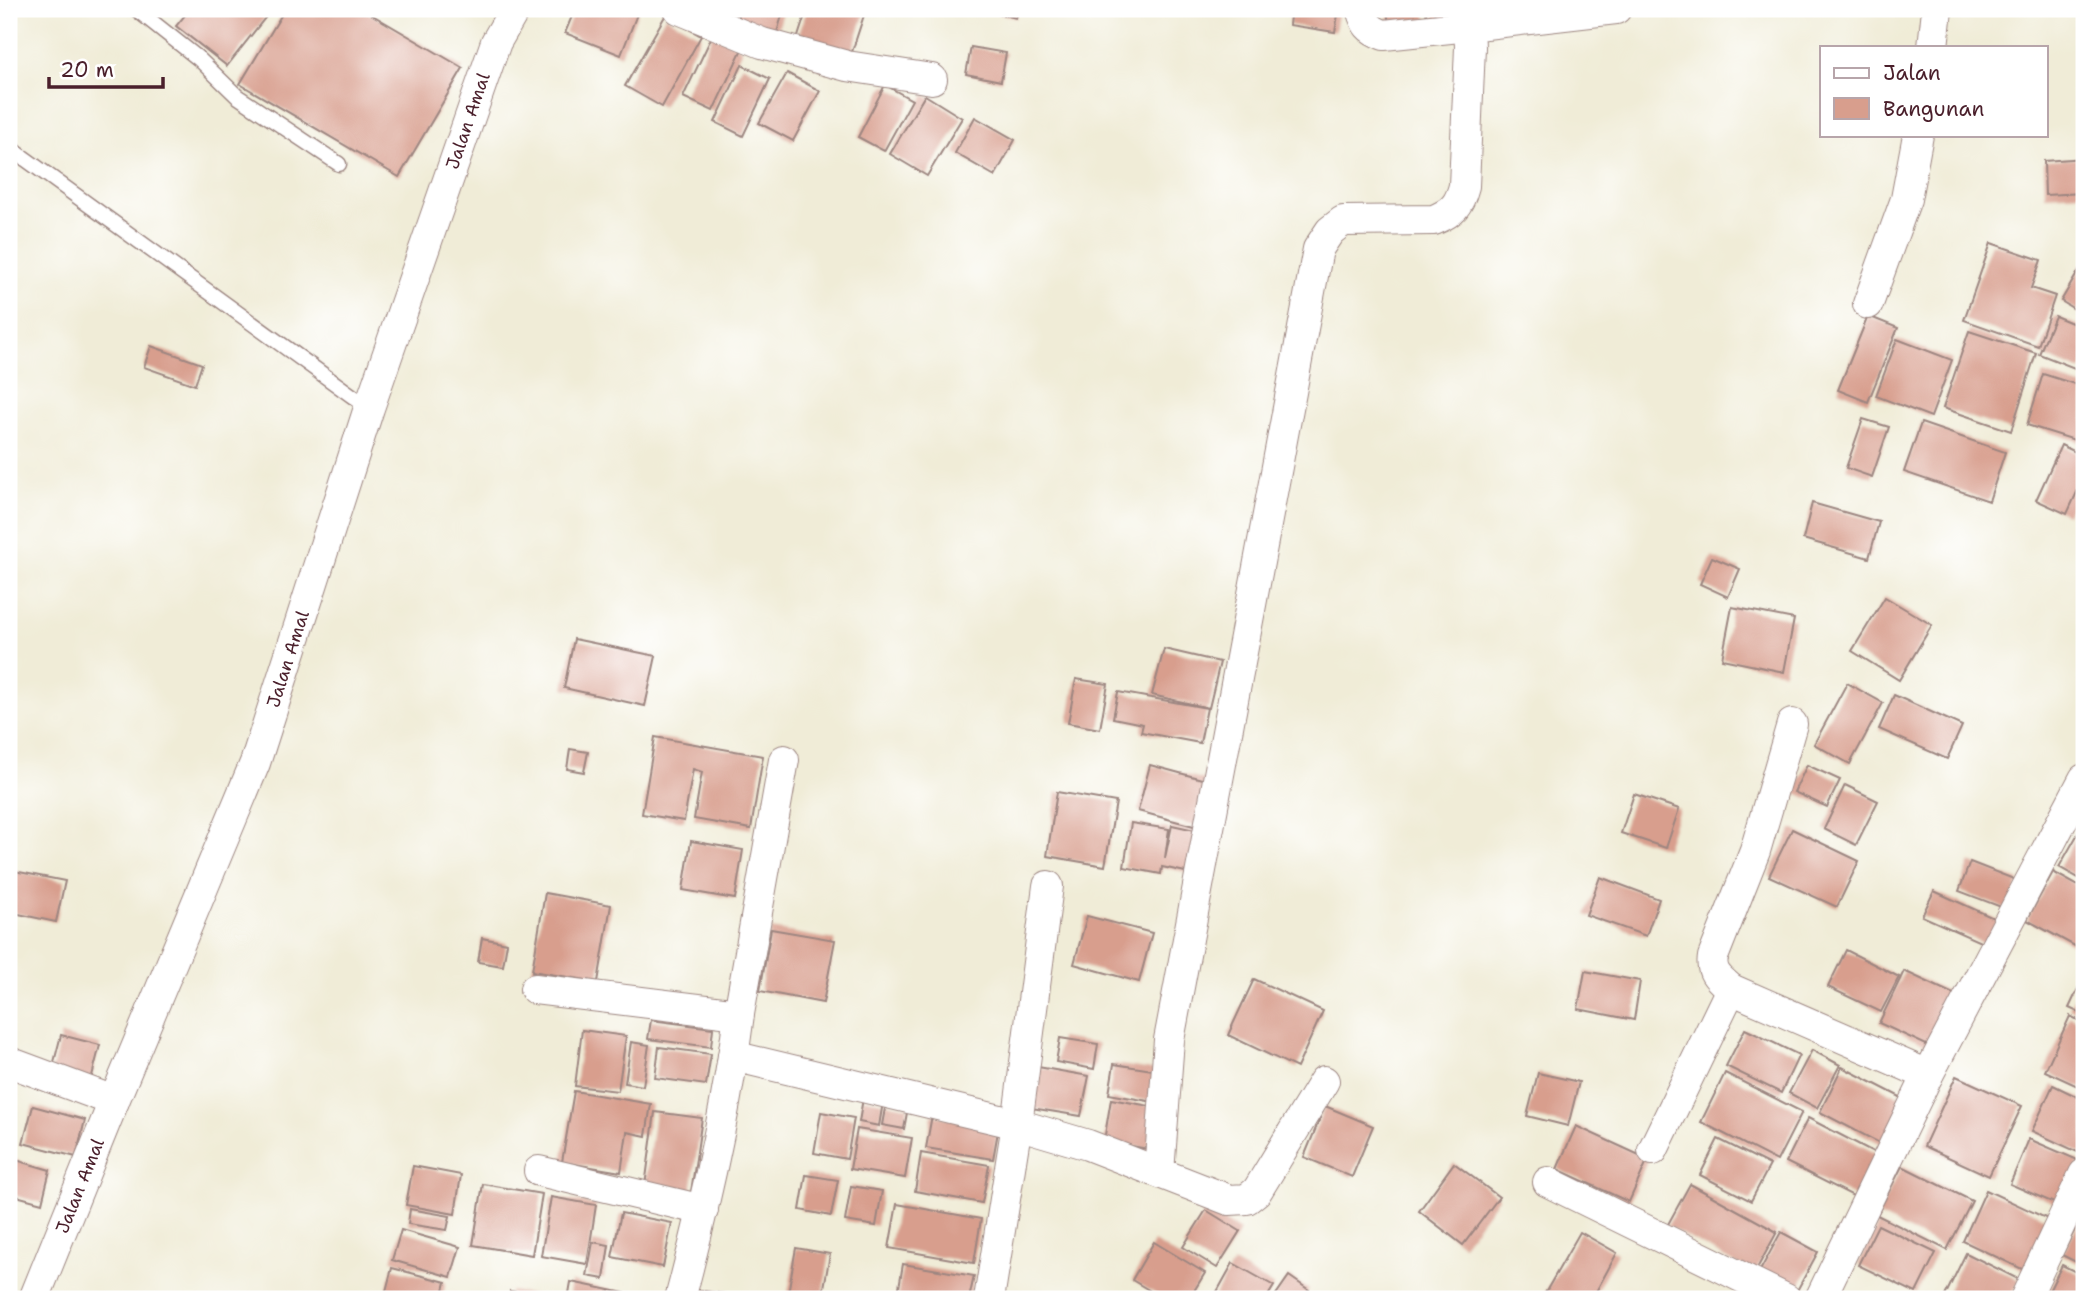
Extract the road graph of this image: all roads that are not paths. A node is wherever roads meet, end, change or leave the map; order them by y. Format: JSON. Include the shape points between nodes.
{"nodes":[{"id":1,"x":136,"y":9,"type":"edge"},
{"id":2,"x":515,"y":9,"type":"edge"},
{"id":3,"x":679,"y":9,"type":"edge"},
{"id":4,"x":1361,"y":9,"type":"edge"},
{"id":5,"x":1616,"y":9,"type":"edge"},
{"id":6,"x":1937,"y":9,"type":"edge"},
{"id":7,"x":1469,"y":26,"type":"junction"},
{"id":8,"x":1933,"y":46,"type":"edge"},
{"id":9,"x":932,"y":79,"type":"dead end"},
{"id":10,"x":1918,"y":136,"type":"edge"},
{"id":11,"x":9,"y":147,"type":"edge"},
{"id":12,"x":339,"y":164,"type":"dead end"},
{"id":13,"x":1868,"y":304,"type":"dead end"},
{"id":14,"x":369,"y":408,"type":"junction"},
{"id":15,"x":1792,"y":724,"type":"dead end"},
{"id":16,"x":783,"y":760,"type":"dead end"},
{"id":17,"x":2084,"y":779,"type":"edge"},
{"id":18,"x":1048,"y":886,"type":"dead end"},
{"id":19,"x":535,"y":989,"type":"dead end"},
{"id":20,"x":1731,"y":989,"type":"junction"},
{"id":21,"x":739,"y":1014,"type":"junction"},
{"id":22,"x":733,"y":1056,"type":"junction"},
{"id":23,"x":9,"y":1062,"type":"edge"},
{"id":24,"x":1928,"y":1075,"type":"junction"},
{"id":25,"x":1324,"y":1081,"type":"dead end"},
{"id":26,"x":114,"y":1101,"type":"junction"},
{"id":27,"x":1017,"y":1124,"type":"junction"},
{"id":28,"x":1653,"y":1150,"type":"dead end"},
{"id":29,"x":539,"y":1171,"type":"dead end"},
{"id":30,"x":1159,"y":1172,"type":"junction"},
{"id":31,"x":2084,"y":1174,"type":"edge"},
{"id":32,"x":1548,"y":1182,"type":"dead end"},
{"id":33,"x":703,"y":1210,"type":"junction"},
{"id":34,"x":34,"y":1299,"type":"edge"},
{"id":35,"x":680,"y":1299,"type":"edge"},
{"id":36,"x":989,"y":1299,"type":"edge"},
{"id":37,"x":1786,"y":1299,"type":"edge"},
{"id":38,"x":1820,"y":1299,"type":"edge"},
{"id":39,"x":2025,"y":1299,"type":"edge"}],
"edges":[{"from":1,"to":12,"type":"lane","via":[[237,96]]},
{"from":2,"to":14,"type":"street","name":"Jalan Amal","via":[[496,43]]},
{"from":3,"to":9,"type":"street","via":[[762,43],[847,66]]},
{"from":4,"to":7,"type":"street","via":[[1366,24],[1384,35]]},
{"from":5,"to":7,"type":"street"},
{"from":6,"to":8,"type":"street"},
{"from":7,"to":30,"type":"street","via":[[1460,202],[1434,220],[1343,221],[1318,249],[1170,1040]]},
{"from":10,"to":13,"type":"street","via":[[1906,199]]},
{"from":11,"to":14,"type":"lane"},
{"from":14,"to":26,"type":"street","name":"Jalan Amal","via":[[255,762]]},
{"from":15,"to":20,"type":"street","via":[[1755,851],[1713,957],[1715,975]]},
{"from":16,"to":21,"type":"street"},
{"from":17,"to":24,"type":"street"},
{"from":18,"to":27,"type":"street"},
{"from":19,"to":21,"type":"street"},
{"from":20,"to":24,"type":"street"},
{"from":20,"to":28,"type":"street"},
{"from":21,"to":22,"type":"street"},
{"from":22,"to":27,"type":"street"},
{"from":22,"to":33,"type":"street"},
{"from":23,"to":26,"type":"street"},
{"from":24,"to":38,"type":"street"},
{"from":25,"to":30,"type":"street","via":[[1257,1191],[1247,1199],[1230,1200]]},
{"from":26,"to":34,"type":"street","name":"Jalan Amal"},
{"from":27,"to":30,"type":"street"},
{"from":27,"to":36,"type":"street"},
{"from":29,"to":33,"type":"street"},
{"from":31,"to":39,"type":"street"},
{"from":32,"to":37,"type":"street"},
{"from":33,"to":35,"type":"street"}]}
